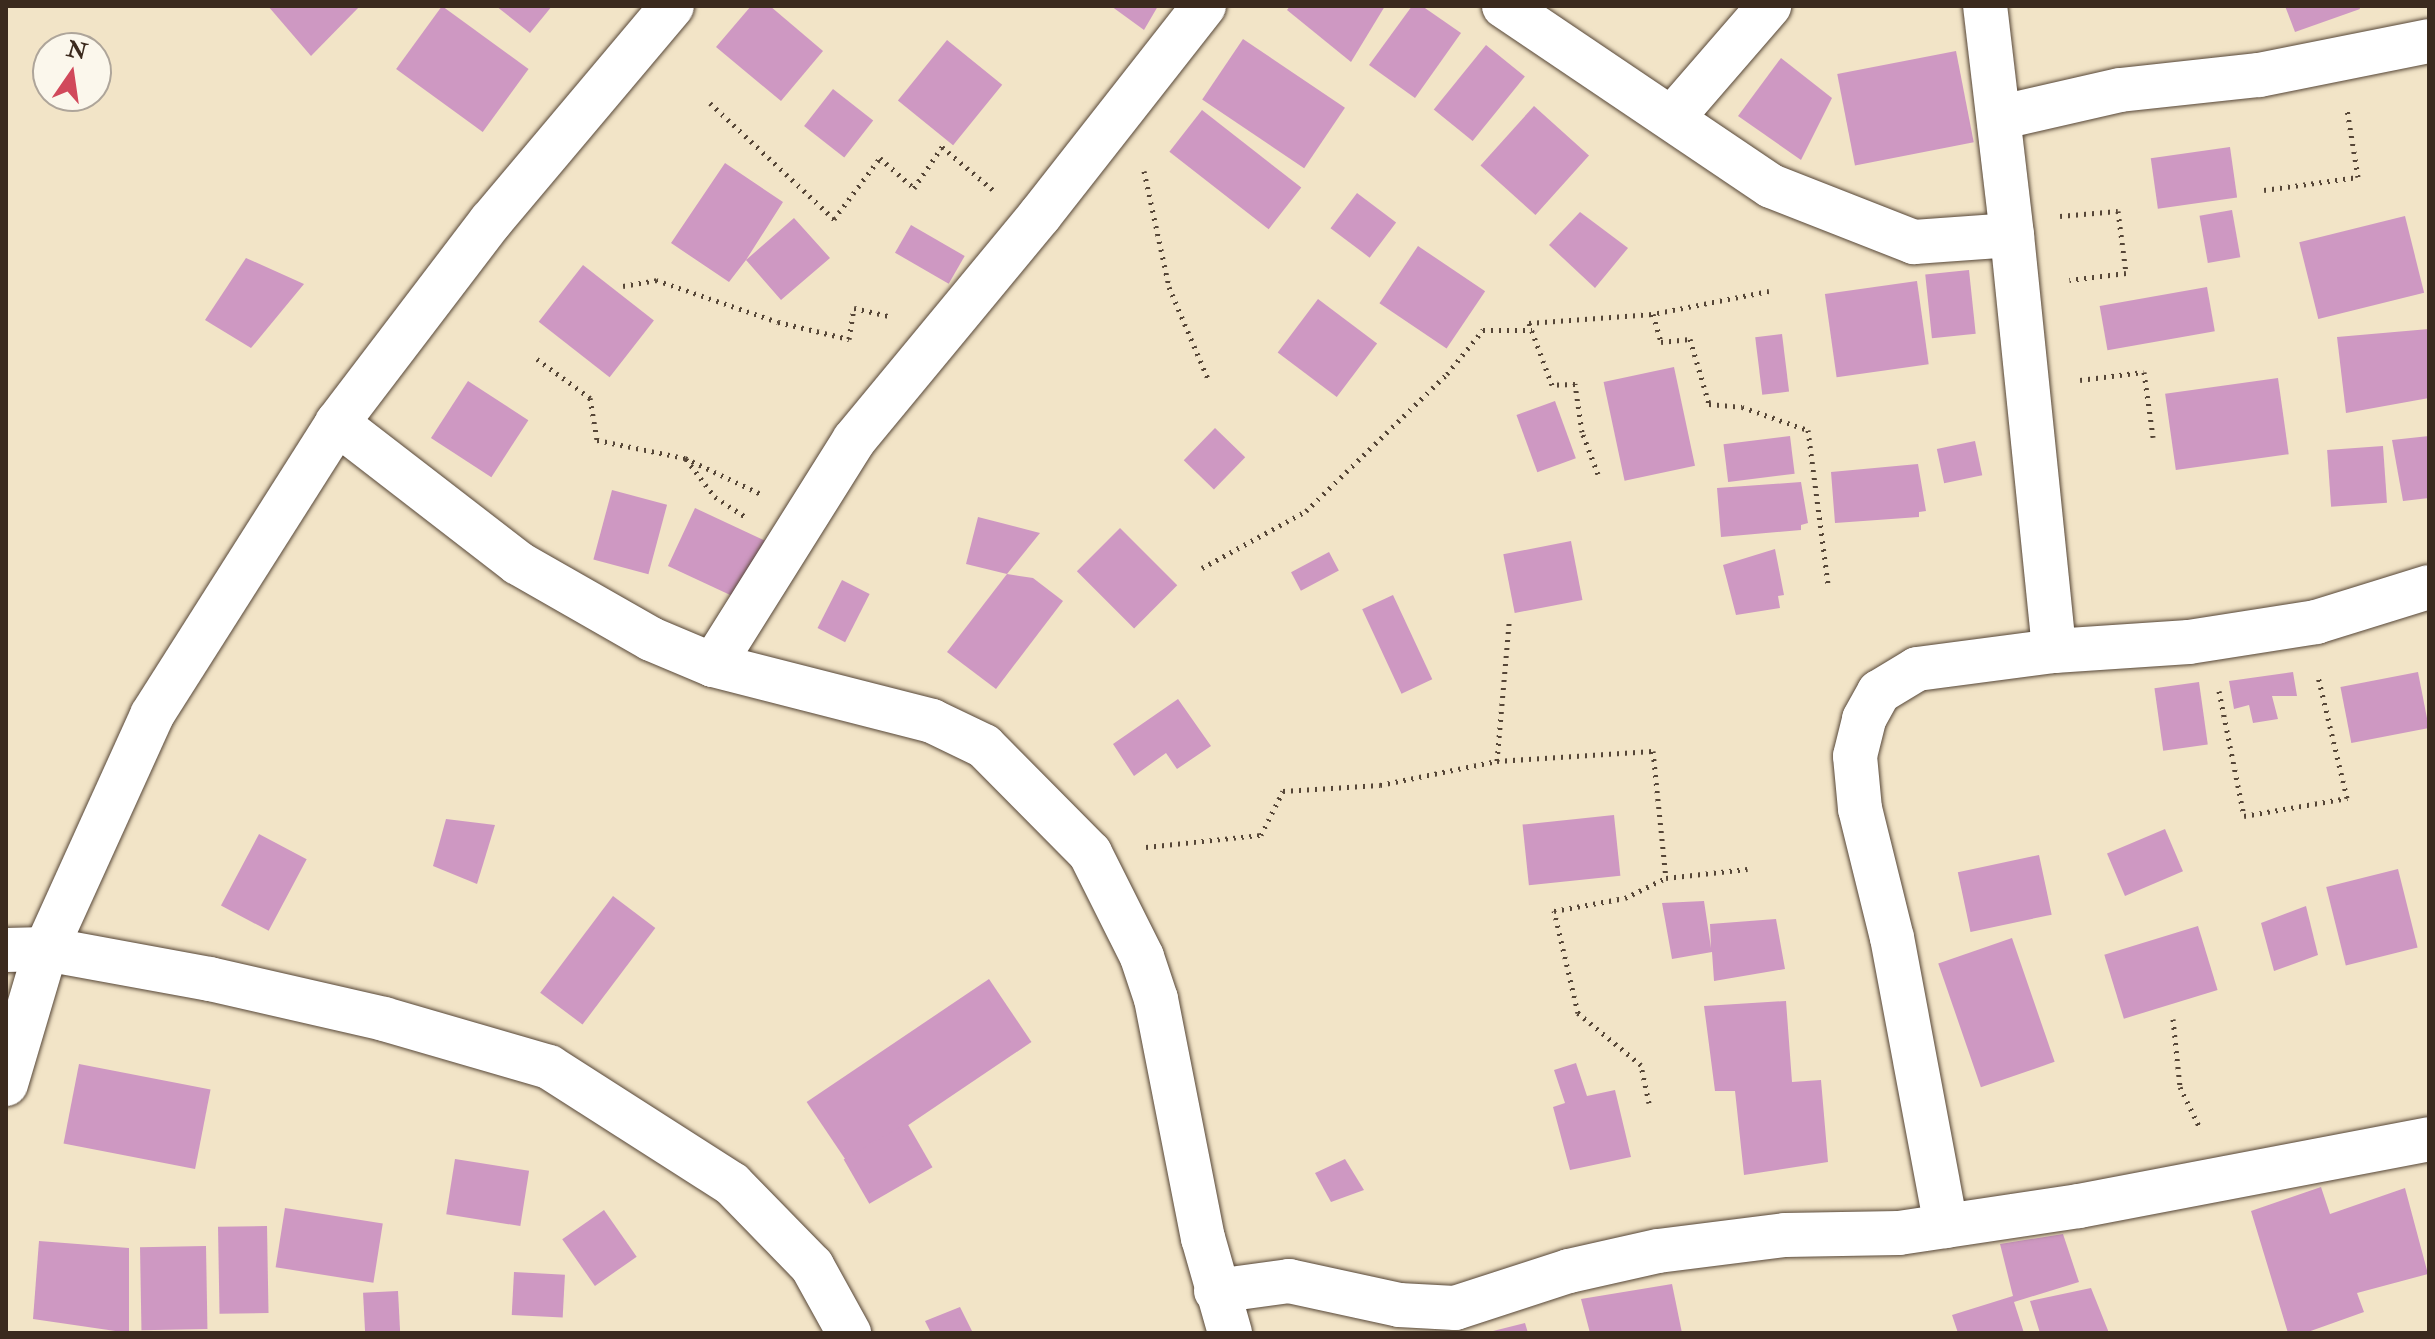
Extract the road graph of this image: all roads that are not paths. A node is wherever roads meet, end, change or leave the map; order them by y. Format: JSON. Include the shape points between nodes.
{"nodes":[{"id":1,"x":672,"y":6,"type":"edge"},
{"id":2,"x":1204,"y":6,"type":"edge"},
{"id":3,"x":1504,"y":6,"type":"edge"},
{"id":4,"x":1769,"y":6,"type":"edge"},
{"id":5,"x":1985,"y":6,"type":"edge"},
{"id":6,"x":2429,"y":41,"type":"edge"},
{"id":7,"x":1673,"y":117,"type":"junction"},
{"id":8,"x":2002,"y":117,"type":"junction"},
{"id":9,"x":2012,"y":228,"type":"junction"},
{"id":10,"x":337,"y":423,"type":"junction"},
{"id":11,"x":2429,"y":587,"type":"edge"},
{"id":12,"x":2054,"y":651,"type":"junction"},
{"id":13,"x":713,"y":665,"type":"junction"},
{"id":14,"x":26,"y":949,"type":"edge"},
{"id":15,"x":6,"y":1084,"type":"edge"},
{"id":16,"x":2429,"y":1139,"type":"edge"},
{"id":17,"x":1946,"y":1226,"type":"junction"},
{"id":18,"x":1216,"y":1291,"type":"junction"},
{"id":19,"x":849,"y":1333,"type":"edge"},
{"id":20,"x":1230,"y":1333,"type":"edge"}],
"edges":[{"from":1,"to":10,"type":"street","via":[[491,221]]},
{"from":2,"to":13,"type":"street","via":[[854,440]]},
{"from":3,"to":7,"type":"street"},
{"from":4,"to":7,"type":"street"},
{"from":5,"to":8,"type":"street"},
{"from":6,"to":8,"type":"street","via":[[2259,75],[2120,90]]},
{"from":7,"to":9,"type":"street","via":[[1771,186],[1914,242]]},
{"from":8,"to":9,"type":"street"},
{"from":9,"to":12,"type":"street"},
{"from":10,"to":13,"type":"street","via":[[518,563],[651,639]]},
{"from":10,"to":14,"type":"street","via":[[152,715]]},
{"from":11,"to":12,"type":"street","via":[[2316,622],[2189,642]]},
{"from":12,"to":17,"type":"street","via":[[1917,669],[1879,692],[1864,719],[1855,756],[1860,809],[1892,938]]},
{"from":13,"to":18,"type":"street","via":[[932,721],[984,746],[1090,853],[1142,957],[1156,999]]},
{"from":14,"to":15,"type":"street"},
{"from":14,"to":19,"type":"street","via":[[210,979],[384,1019],[549,1067],[732,1184],[812,1266]]},
{"from":16,"to":17,"type":"street"},
{"from":17,"to":18,"type":"street","via":[[1899,1233],[1785,1235],[1658,1251],[1569,1271],[1455,1308],[1399,1305],[1289,1281]]},
{"from":18,"to":20,"type":"street"}]}
